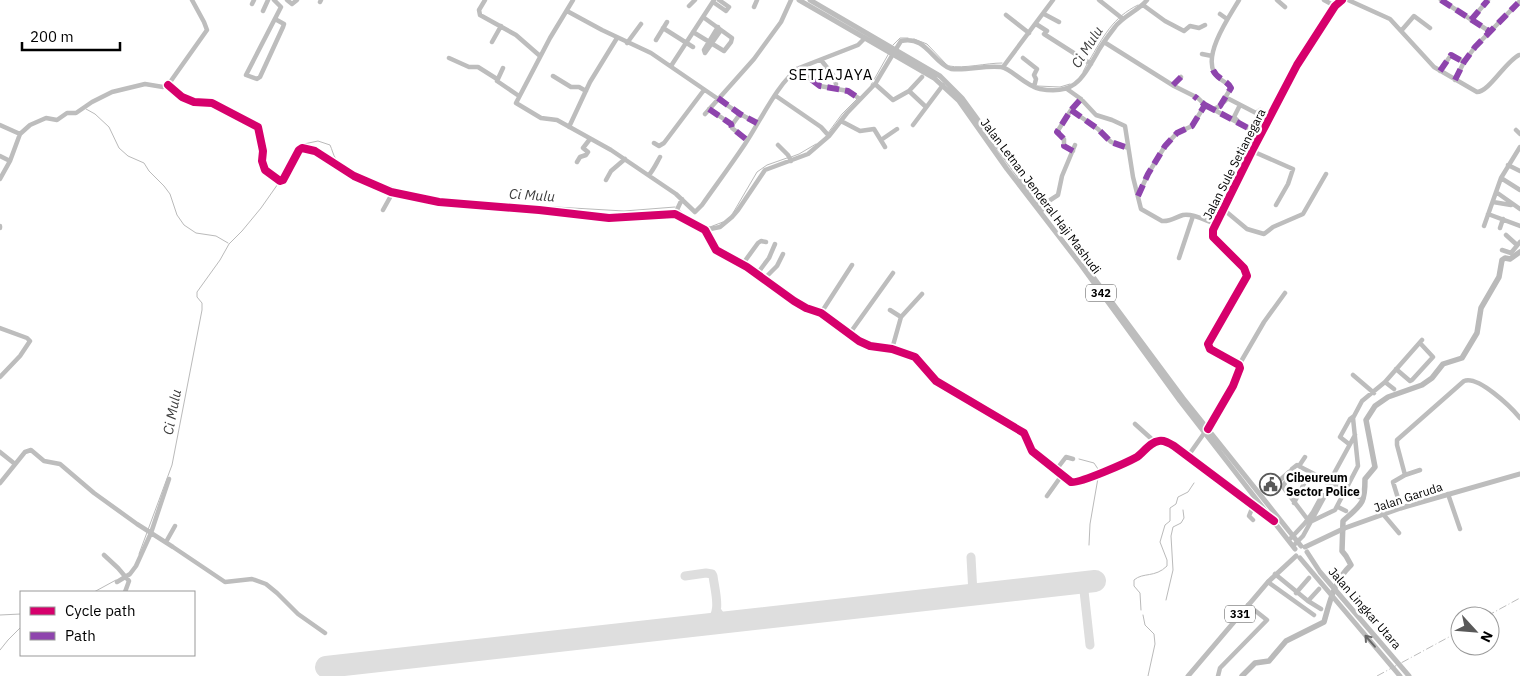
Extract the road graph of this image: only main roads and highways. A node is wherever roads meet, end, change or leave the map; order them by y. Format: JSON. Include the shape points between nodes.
{"nodes":[{"id":1,"x":799,"y":0,"type":"edge"},
{"id":2,"x":810,"y":0,"type":"edge"},
{"id":3,"x":892,"y":50,"type":"junction"},
{"id":4,"x":912,"y":62,"type":"junction"},
{"id":5,"x":1034,"y":200,"type":"junction"},
{"id":6,"x":1182,"y":400,"type":"junction"},
{"id":7,"x":1230,"y":460,"type":"junction"},
{"id":8,"x":1520,"y":474,"type":"edge"},
{"id":9,"x":1294,"y":547,"type":"junction"},
{"id":10,"x":1303,"y":547,"type":"junction"},
{"id":11,"x":1298,"y":557,"type":"junction"},
{"id":12,"x":1356,"y":615,"type":"junction"},
{"id":13,"x":1351,"y":619,"type":"junction"},
{"id":14,"x":1407,"y":674,"type":"edge"},
{"id":15,"x":1188,"y":676,"type":"edge"},
{"id":16,"x":1400,"y":676,"type":"edge"}],
"edges":[{"from":1,"to":3,"type":"main road","name":"Jalan Letnan Jenderal Haji Mashudi","number":"342"},
{"from":2,"to":3,"type":"main road","name":"Jalan Letnan Jenderal Haji Mashudi","number":"342"},
{"from":3,"to":4,"type":"main road","name":"Jalan Letnan Jenderal Haji Mashudi","number":"342"},
{"from":4,"to":5,"type":"main road","name":"Jalan Letnan Jenderal Haji Mashudi","number":"342","via":[[959,101],[1007,169]]},
{"from":4,"to":5,"type":"main road","name":"Jalan Letnan Jenderal Haji Mashudi","number":"342","via":[[940,76],[962,98]]},
{"from":5,"to":6,"type":"main road","name":"Jalan Letnan Jenderal Haji Mashudi","number":"342"},
{"from":5,"to":6,"type":"main road","name":"Jalan Letnan Jenderal Haji Mashudi","number":"342"},
{"from":6,"to":7,"type":"main road","name":"Jalan Letnan Jenderal Haji Mashudi","number":"342"},
{"from":7,"to":9,"type":"main road","name":"Jalan Letnan Jenderal Haji Mashudi","number":"342"},
{"from":7,"to":10,"type":"main road","name":"Jalan Letnan Jenderal Haji Mashudi","number":"342"},
{"from":8,"to":10,"type":"main road","name":"Jalan Garuda","via":[[1383,514]]},
{"from":9,"to":10,"type":"main road"},
{"from":9,"to":11,"type":"main road"},
{"from":10,"to":11,"type":"main road","via":[[1304,557]]},
{"from":10,"to":12,"type":"main road","name":"Jalan Lingkar Utara"},
{"from":11,"to":13,"type":"main road","name":"Jalan Lingkar Utara","via":[[1322,589]]},
{"from":11,"to":15,"type":"main road","number":"331","via":[[1275,574]]},
{"from":12,"to":13,"type":"main road"},
{"from":12,"to":14,"type":"main road","name":"Jalan Lingkar Utara"},
{"from":16,"to":13,"type":"main road","name":"Jalan Lingkar Utara","one_way":true}]}
